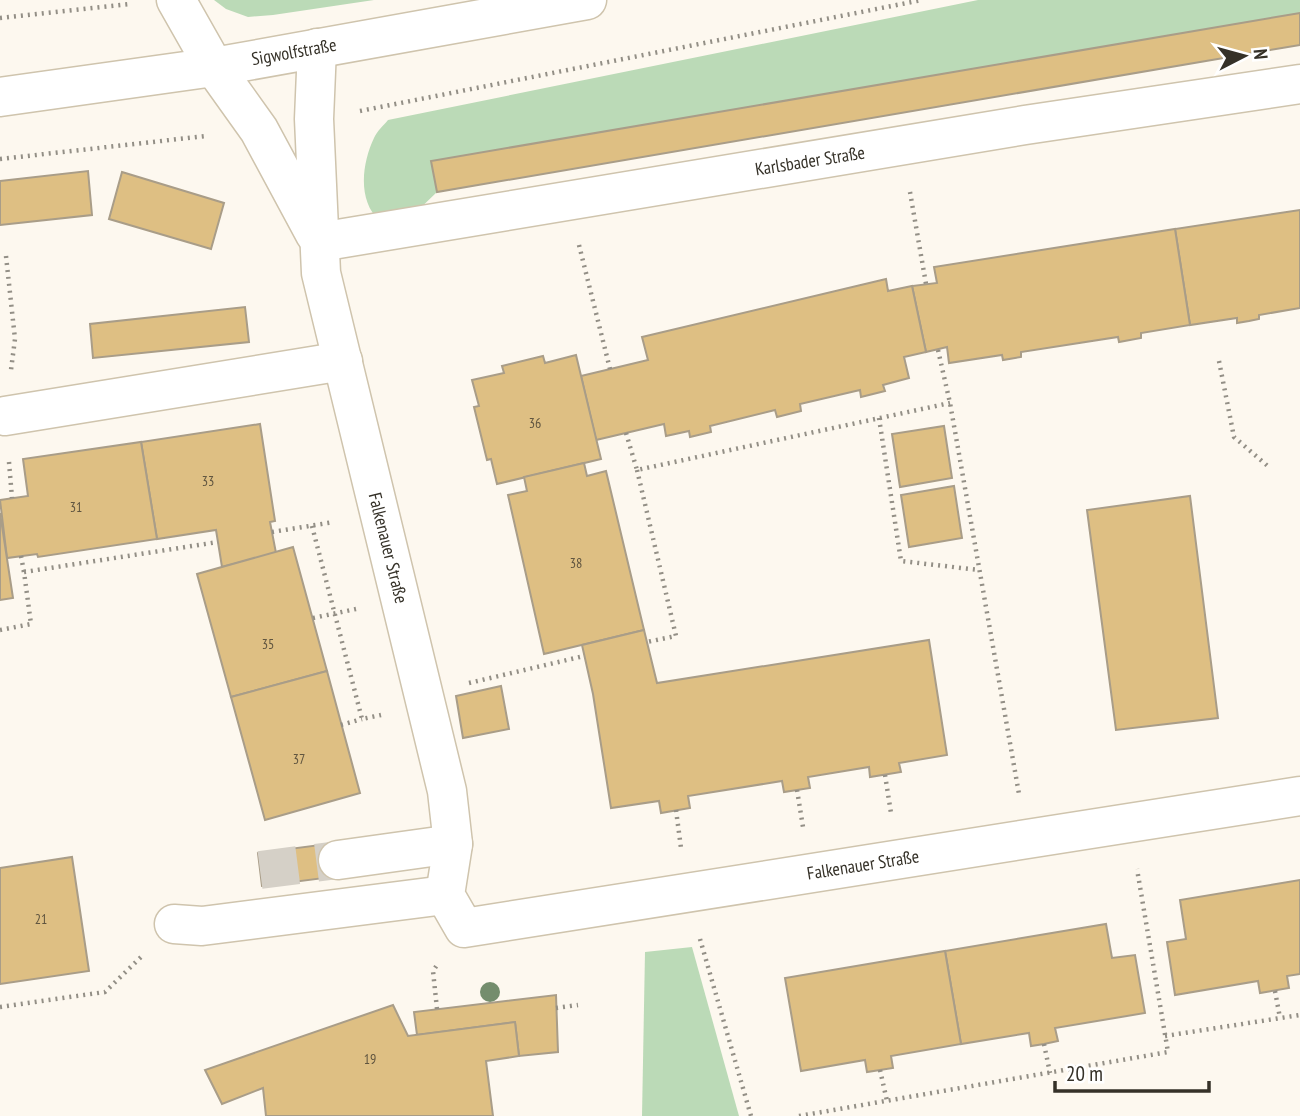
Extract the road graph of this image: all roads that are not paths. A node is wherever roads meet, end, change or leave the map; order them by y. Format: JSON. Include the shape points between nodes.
{"nodes":[{"id":1,"x":587,"y":0,"type":"edge"},
{"id":2,"x":159,"y":1,"type":"edge"},
{"id":3,"x":317,"y":48,"type":"junction"},
{"id":4,"x":214,"y":67,"type":"junction"},
{"id":5,"x":1300,"y":84,"type":"edge"},
{"id":6,"x":0,"y":97,"type":"edge"},
{"id":7,"x":320,"y":242,"type":"junction"},
{"id":8,"x":343,"y":361,"type":"junction"},
{"id":9,"x":5,"y":416,"type":"dead end"},
{"id":10,"x":1300,"y":796,"type":"edge"},
{"id":11,"x":453,"y":844,"type":"junction"},
{"id":12,"x":338,"y":860,"type":"tunnel mouth"},
{"id":13,"x":444,"y":895,"type":"junction"},
{"id":14,"x":174,"y":924,"type":"road end"}],
"edges":[{"from":1,"to":3,"type":"street","name":"Sigwolfstraße"},
{"from":2,"to":4,"type":"street","name":"Falkenauer Straße"},
{"from":3,"to":4,"type":"street","name":"Sigwolfstraße"},
{"from":3,"to":7,"type":"street","name":"Falkenauer Straße","via":[[314,119]]},
{"from":4,"to":6,"type":"street","name":"Sigwolfstraße"},
{"from":4,"to":7,"type":"street","name":"Falkenauer Straße","via":[[259,130]]},
{"from":5,"to":7,"type":"street","name":"Karlsbader Straße"},
{"from":7,"to":8,"type":"street","name":"Falkenauer Straße","via":[[321,273]]},
{"from":8,"to":9,"type":"street"},
{"from":8,"to":11,"type":"street","name":"Falkenauer Straße","via":[[447,791]]},
{"from":10,"to":13,"type":"street","name":"Falkenauer Straße","via":[[464,928]]},
{"from":11,"to":12,"type":"street"},
{"from":11,"to":13,"type":"street","name":"Falkenauer Straße"},
{"from":13,"to":14,"type":"street","via":[[202,926]]}]}
